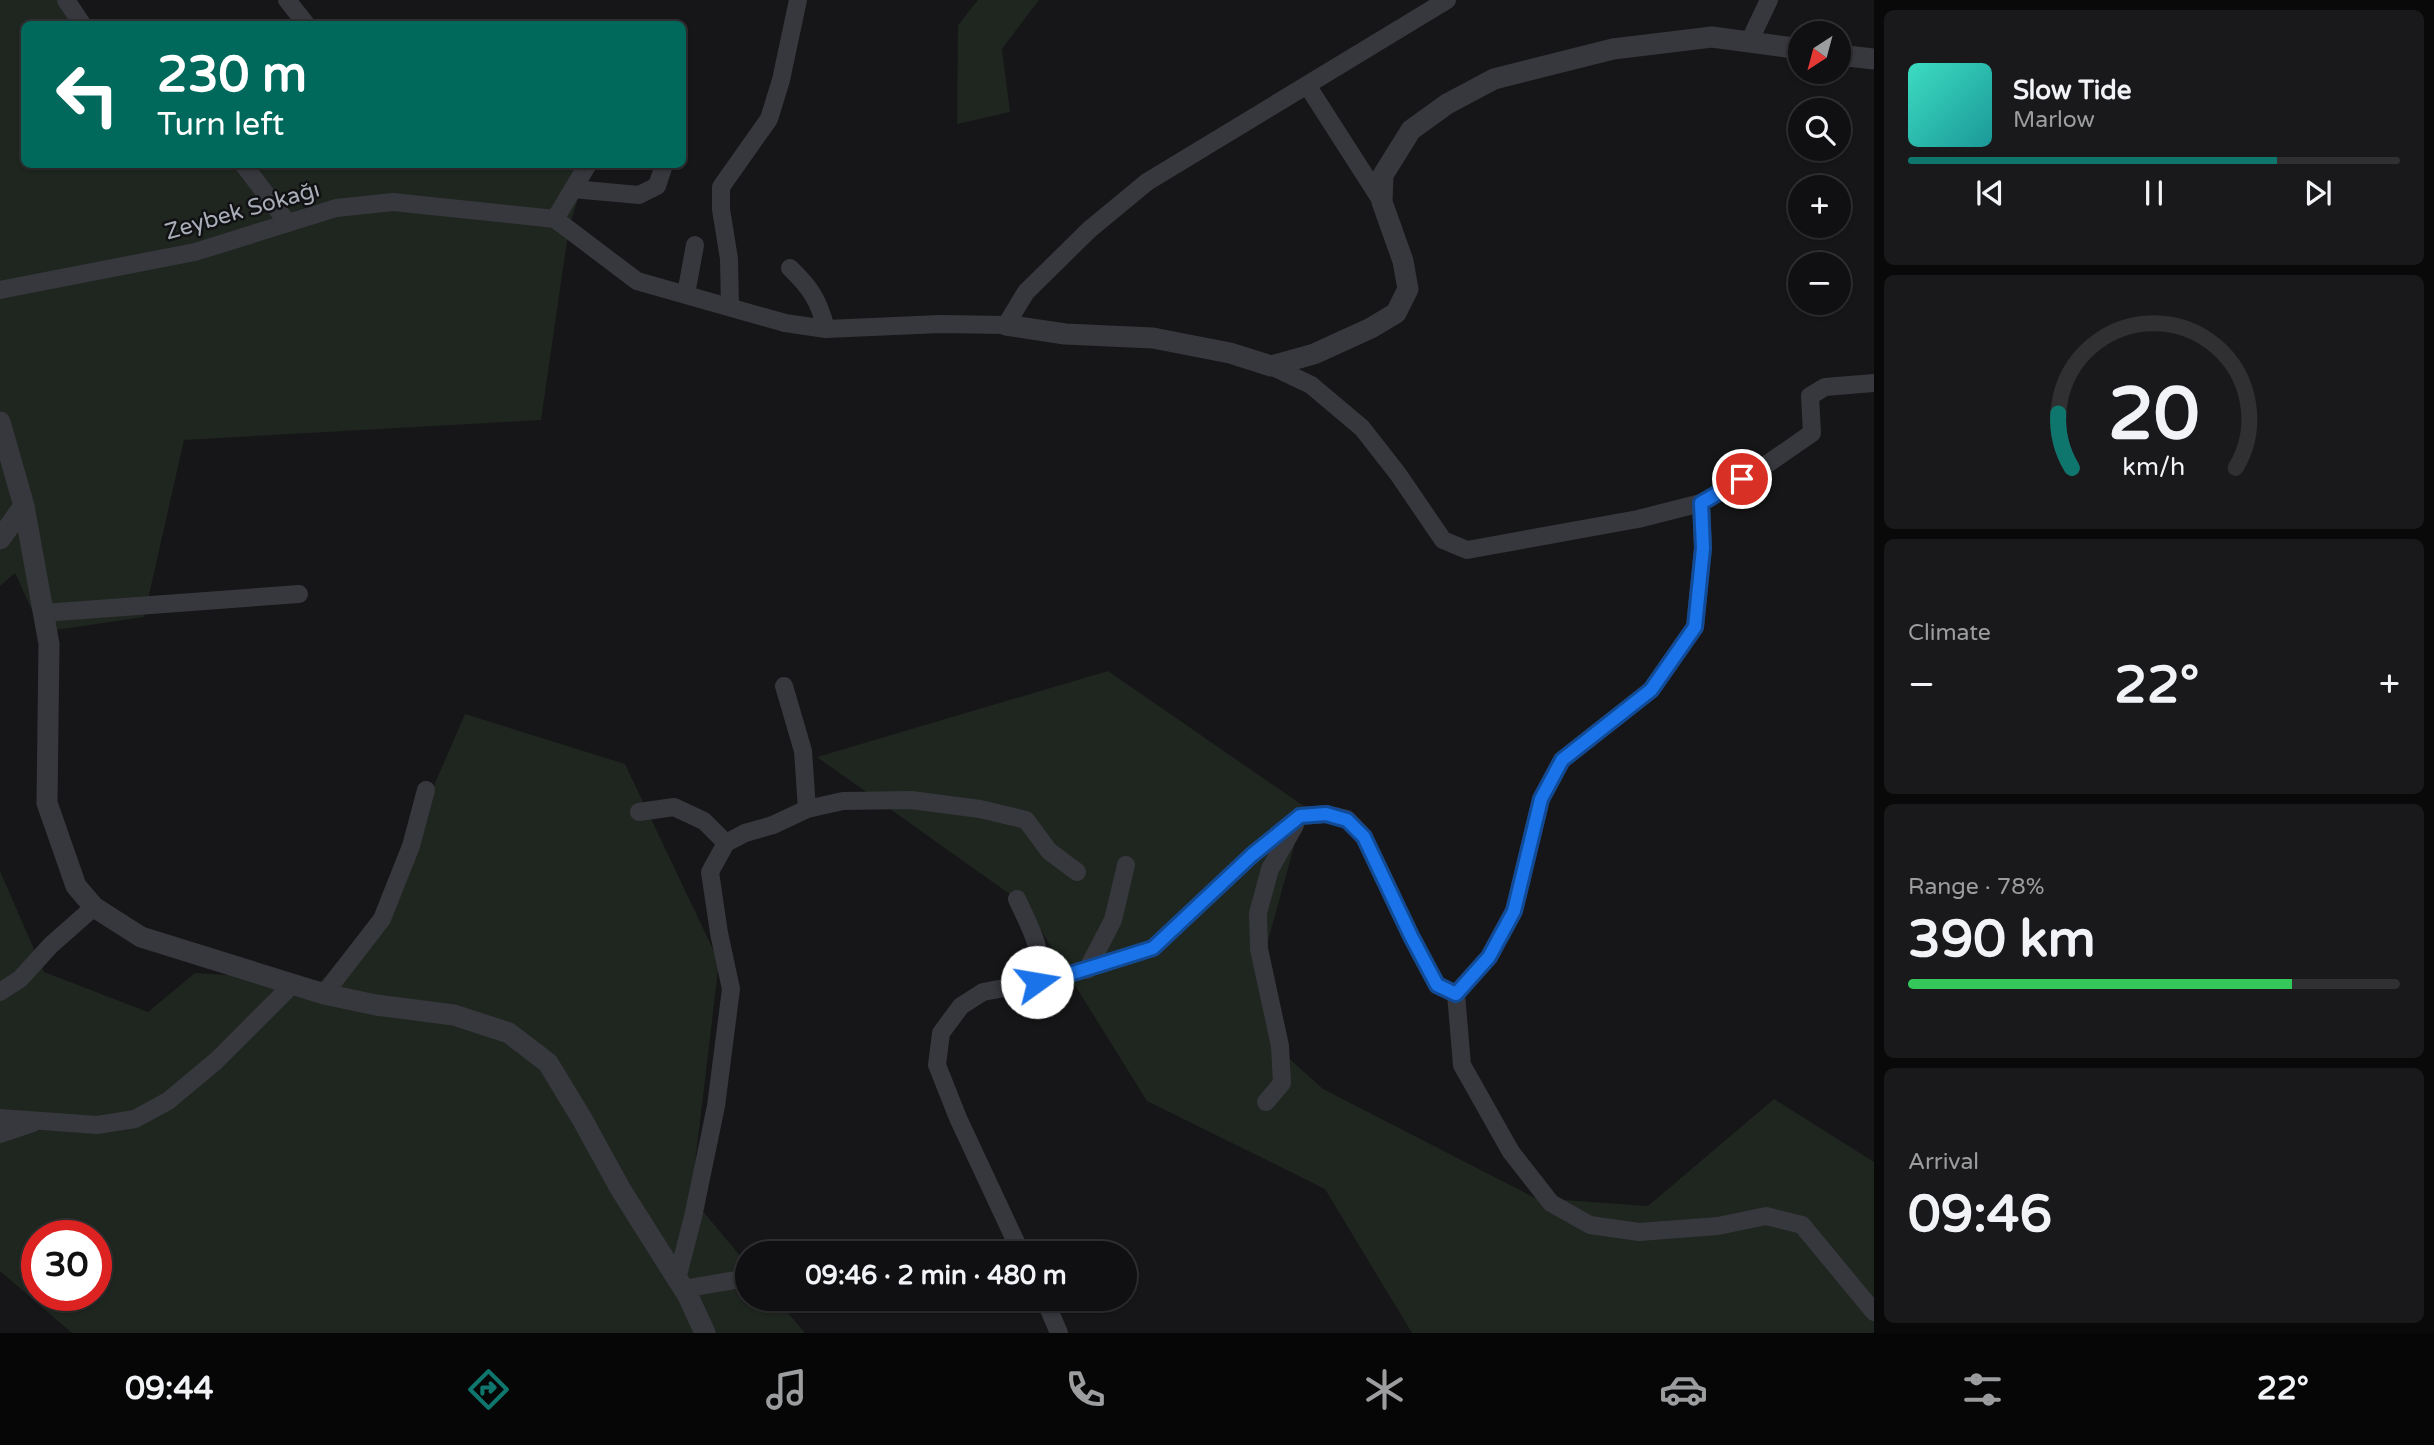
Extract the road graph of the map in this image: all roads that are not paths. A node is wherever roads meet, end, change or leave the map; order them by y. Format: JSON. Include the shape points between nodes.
{"nodes":[{"id":1,"x":66,"y":0,"type":"edge"},
{"id":2,"x":287,"y":0,"type":"edge"},
{"id":3,"x":798,"y":0,"type":"edge"},
{"id":4,"x":1447,"y":0,"type":"edge"},
{"id":5,"x":1769,"y":0,"type":"edge"},
{"id":6,"x":80,"y":21,"type":"edge"},
{"id":7,"x":304,"y":21,"type":"edge"},
{"id":8,"x":1749,"y":42,"type":"junction"},
{"id":9,"x":1788,"y":47,"type":"edge"},
{"id":10,"x":1852,"y":56,"type":"edge"},
{"id":11,"x":1874,"y":59,"type":"edge"},
{"id":12,"x":1307,"y":85,"type":"junction"},
{"id":13,"x":246,"y":168,"type":"edge"},
{"id":14,"x":586,"y":168,"type":"edge"},
{"id":15,"x":663,"y":168,"type":"dead end"},
{"id":16,"x":573,"y":189,"type":"junction"},
{"id":17,"x":1382,"y":202,"type":"junction"},
{"id":18,"x":555,"y":219,"type":"junction"},
{"id":19,"x":287,"y":222,"type":"junction"},
{"id":20,"x":695,"y":245,"type":"dead end"},
{"id":21,"x":790,"y":268,"type":"dead end"},
{"id":22,"x":0,"y":290,"type":"edge"},
{"id":23,"x":686,"y":294,"type":"junction"},
{"id":24,"x":730,"y":307,"type":"junction"},
{"id":25,"x":1006,"y":325,"type":"junction"},
{"id":26,"x":826,"y":328,"type":"junction"},
{"id":27,"x":1271,"y":366,"type":"junction"},
{"id":28,"x":1874,"y":383,"type":"edge"},
{"id":29,"x":0,"y":422,"type":"edge"},
{"id":30,"x":1701,"y":503,"type":"junction"},
{"id":31,"x":24,"y":506,"type":"junction"},
{"id":32,"x":0,"y":539,"type":"edge"},
{"id":33,"x":299,"y":594,"type":"dead end"},
{"id":34,"x":43,"y":613,"type":"junction"},
{"id":35,"x":784,"y":686,"type":"dead end"},
{"id":36,"x":426,"y":790,"type":"dead end"},
{"id":37,"x":807,"y":808,"type":"junction"},
{"id":38,"x":639,"y":812,"type":"dead end"},
{"id":39,"x":1300,"y":816,"type":"junction"},
{"id":40,"x":726,"y":843,"type":"junction"},
{"id":41,"x":1126,"y":865,"type":"dead end"},
{"id":42,"x":1077,"y":872,"type":"dead end"},
{"id":43,"x":1017,"y":899,"type":"dead end"},
{"id":44,"x":94,"y":906,"type":"junction"},
{"id":45,"x":1087,"y":970,"type":"junction"},
{"id":46,"x":1037,"y":982,"type":"junction"},
{"id":47,"x":293,"y":984,"type":"junction"},
{"id":48,"x":0,"y":992,"type":"edge"},
{"id":49,"x":324,"y":994,"type":"junction"},
{"id":50,"x":1456,"y":994,"type":"junction"},
{"id":51,"x":1266,"y":1102,"type":"dead end"},
{"id":52,"x":0,"y":1118,"type":"edge"},
{"id":53,"x":44,"y":1120,"type":"junction"},
{"id":54,"x":0,"y":1134,"type":"edge"},
{"id":55,"x":1015,"y":1241,"type":"edge"},
{"id":56,"x":735,"y":1279,"type":"edge"},
{"id":57,"x":680,"y":1284,"type":"junction"},
{"id":58,"x":1050,"y":1311,"type":"edge"},
{"id":59,"x":1874,"y":1312,"type":"edge"},
{"id":60,"x":705,"y":1333,"type":"edge"},
{"id":61,"x":1059,"y":1333,"type":"edge"}],
"edges":[{"from":1,"to":6,"type":"street"},
{"from":2,"to":7,"type":"street"},
{"from":3,"to":24,"type":"street","via":[[769,119],[721,187]]},
{"from":4,"to":12,"type":"street"},
{"from":5,"to":8,"type":"street"},
{"from":8,"to":9,"type":"street"},
{"from":8,"to":17,"type":"street","via":[[1712,37],[1613,49],[1494,79],[1411,130],[1383,175]]},
{"from":10,"to":11,"type":"street"},
{"from":12,"to":17,"type":"street"},
{"from":12,"to":25,"type":"street","via":[[1147,183],[1089,230],[1026,292]]},
{"from":13,"to":19,"type":"street"},
{"from":14,"to":16,"type":"street"},
{"from":15,"to":16,"type":"street","via":[[657,186],[639,195]]},
{"from":16,"to":18,"type":"street"},
{"from":17,"to":27,"type":"street","via":[[1408,289],[1396,313],[1314,354]]},
{"from":18,"to":19,"type":"street","name":"Zeybek Sokağı","via":[[393,202],[336,208]]},
{"from":18,"to":23,"type":"street","via":[[637,281]]},
{"from":19,"to":22,"type":"street","name":"Zeybek Sokağı","via":[[195,252]]},
{"from":20,"to":23,"type":"street"},
{"from":21,"to":26,"type":"street","via":[[820,303]]},
{"from":23,"to":24,"type":"street"},
{"from":24,"to":26,"type":"street","via":[[785,323]]},
{"from":25,"to":26,"type":"street"},
{"from":25,"to":27,"type":"street","via":[[1065,334],[1153,338]]},
{"from":27,"to":30,"type":"street","via":[[1311,385],[1362,428],[1443,540],[1467,550]]},
{"from":28,"to":30,"type":"street","via":[[1825,387],[1810,396],[1812,433]]},
{"from":29,"to":31,"type":"street"},
{"from":30,"to":50,"type":"street","via":[[1703,548],[1695,627],[1651,690],[1562,760],[1541,799],[1514,911],[1489,957]]},
{"from":31,"to":32,"type":"street"},
{"from":31,"to":34,"type":"street"},
{"from":33,"to":34,"type":"street"},
{"from":34,"to":44,"type":"street","via":[[49,644],[47,803],[76,886]]},
{"from":35,"to":37,"type":"street","via":[[803,751]]},
{"from":36,"to":49,"type":"street","via":[[411,846],[382,919]]},
{"from":37,"to":40,"type":"street"},
{"from":37,"to":42,"type":"street","via":[[843,801],[911,800],[980,809],[1026,821],[1049,851]]},
{"from":38,"to":40,"type":"street","via":[[674,807],[704,821]]},
{"from":39,"to":45,"type":"street","via":[[1153,948]]},
{"from":39,"to":50,"type":"street","via":[[1326,814],[1347,820],[1364,837],[1437,985]]},
{"from":39,"to":51,"type":"street","via":[[1270,869],[1258,913],[1259,949],[1280,1045],[1282,1083]]},
{"from":40,"to":57,"type":"street","via":[[710,872],[731,989],[716,1106]]},
{"from":41,"to":45,"type":"street","via":[[1113,920]]},
{"from":43,"to":46,"type":"street","via":[[1038,946],[1041,965]]},
{"from":44,"to":47,"type":"street","via":[[141,937]]},
{"from":44,"to":48,"type":"street","via":[[20,979]]},
{"from":45,"to":46,"type":"street"},
{"from":46,"to":55,"type":"street","via":[[983,992],[961,1006],[941,1033],[937,1065]]},
{"from":47,"to":49,"type":"street"},
{"from":47,"to":53,"type":"street","via":[[216,1061],[168,1101],[135,1119],[97,1125]]},
{"from":49,"to":57,"type":"street","via":[[454,1015],[509,1033],[548,1063]]},
{"from":50,"to":59,"type":"street","via":[[1462,1065],[1511,1152],[1551,1203],[1590,1225],[1639,1232],[1718,1226],[1766,1216],[1802,1225]]},
{"from":52,"to":53,"type":"street"},
{"from":53,"to":54,"type":"street"},
{"from":56,"to":57,"type":"street"},
{"from":57,"to":60,"type":"street"},
{"from":58,"to":61,"type":"street"}]}
